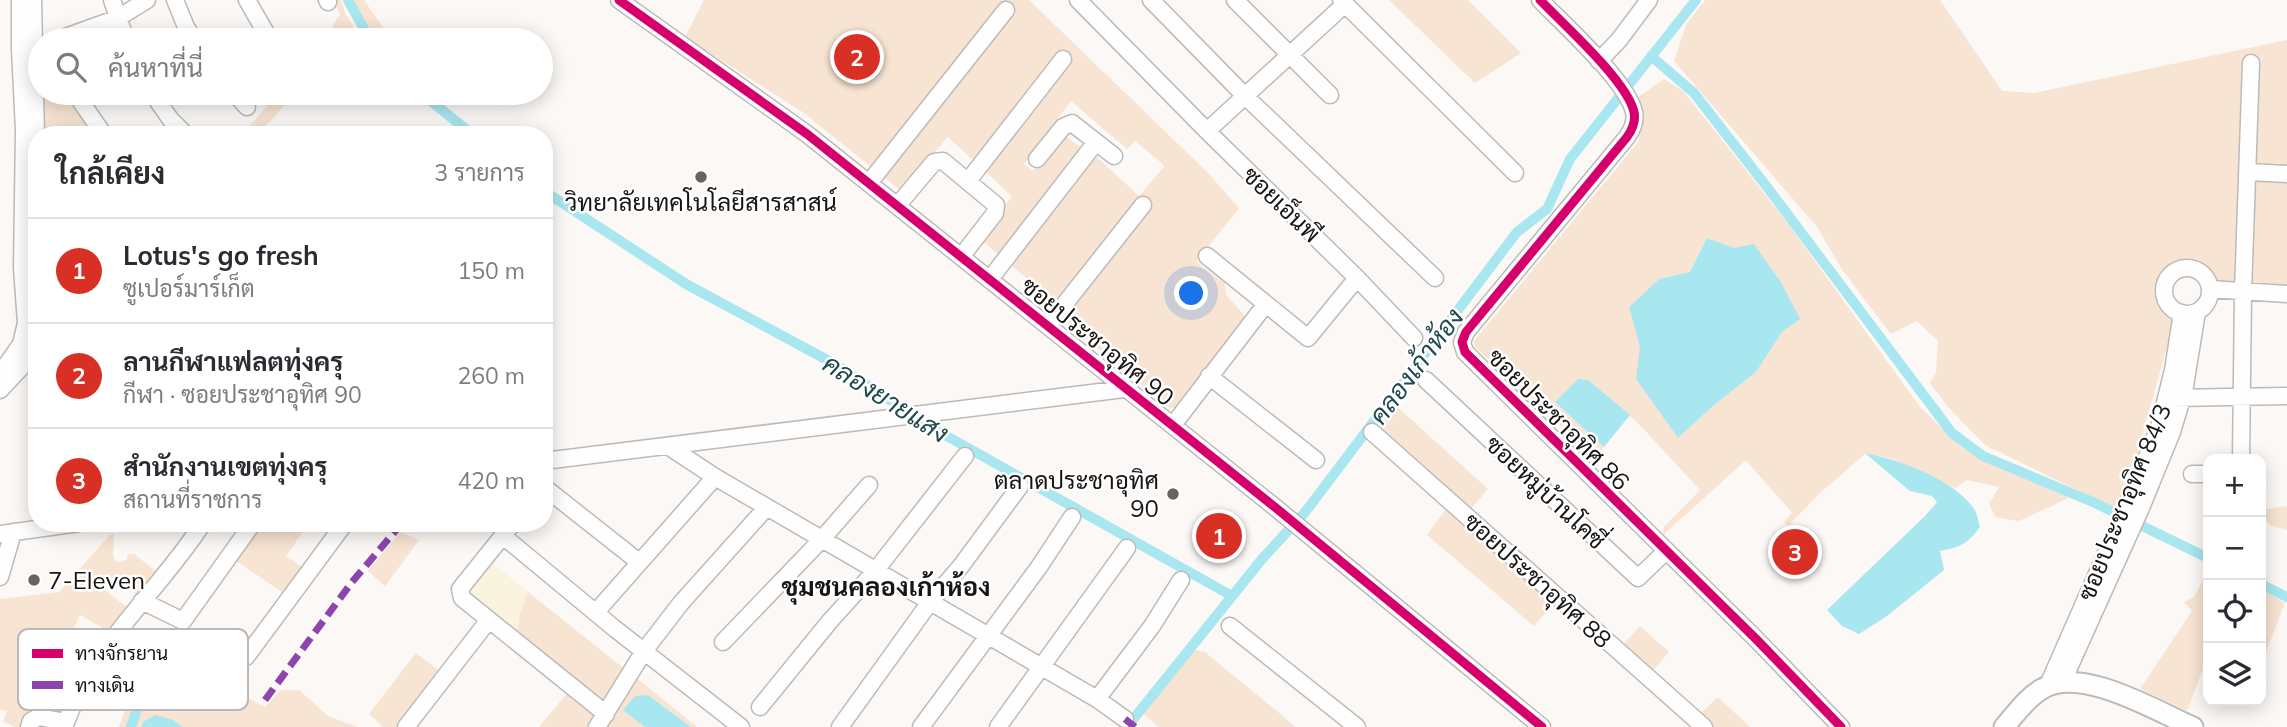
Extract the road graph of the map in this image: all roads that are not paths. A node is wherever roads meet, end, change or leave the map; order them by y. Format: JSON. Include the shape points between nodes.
{"nodes":[{"id":1,"x":20,"y":0,"type":"edge"},
{"id":2,"x":33,"y":0,"type":"edge"},
{"id":3,"x":112,"y":0,"type":"edge"},
{"id":4,"x":147,"y":0,"type":"edge"},
{"id":5,"x":175,"y":0,"type":"edge"},
{"id":6,"x":247,"y":0,"type":"edge"},
{"id":7,"x":619,"y":0,"type":"edge"},
{"id":8,"x":1078,"y":0,"type":"edge"},
{"id":9,"x":1151,"y":0,"type":"edge"},
{"id":10,"x":1235,"y":0,"type":"edge"},
{"id":11,"x":1539,"y":0,"type":"edge"},
{"id":12,"x":1649,"y":0,"type":"edge"},
{"id":13,"x":1343,"y":2,"type":"edge"},
{"id":14,"x":1006,"y":10,"type":"dead end"},
{"id":15,"x":118,"y":18,"type":"junction"},
{"id":16,"x":32,"y":28,"type":"edge"},
{"id":17,"x":90,"y":28,"type":"edge"},
{"id":18,"x":122,"y":28,"type":"edge"},
{"id":19,"x":187,"y":28,"type":"edge"},
{"id":20,"x":263,"y":28,"type":"edge"},
{"id":21,"x":28,"y":34,"type":"edge"},
{"id":22,"x":1290,"y":55,"type":"junction"},
{"id":23,"x":1063,"y":59,"type":"dead end"},
{"id":24,"x":1599,"y":61,"type":"junction"},
{"id":25,"x":2251,"y":64,"type":"dead end"},
{"id":26,"x":1244,"y":95,"type":"junction"},
{"id":27,"x":1330,"y":95,"type":"dead end"},
{"id":28,"x":34,"y":105,"type":"edge"},
{"id":29,"x":83,"y":105,"type":"edge"},
{"id":30,"x":160,"y":105,"type":"edge"},
{"id":31,"x":35,"y":126,"type":"edge"},
{"id":32,"x":98,"y":126,"type":"edge"},
{"id":33,"x":177,"y":126,"type":"edge"},
{"id":34,"x":1207,"y":131,"type":"junction"},
{"id":35,"x":1096,"y":142,"type":"junction"},
{"id":36,"x":1114,"y":156,"type":"dead end"},
{"id":37,"x":1037,"y":159,"type":"dead end"},
{"id":38,"x":2248,"y":172,"type":"junction"},
{"id":39,"x":1515,"y":173,"type":"dead end"},
{"id":40,"x":2287,"y":173,"type":"edge"},
{"id":41,"x":968,"y":181,"type":"junction"},
{"id":42,"x":869,"y":183,"type":"junction"},
{"id":43,"x":1143,"y":205,"type":"dead end"},
{"id":44,"x":897,"y":206,"type":"junction"},
{"id":45,"x":1207,"y":256,"type":"dead end"},
{"id":46,"x":961,"y":257,"type":"junction"},
{"id":47,"x":1357,"y":278,"type":"junction"},
{"id":48,"x":1435,"y":278,"type":"dead end"},
{"id":49,"x":989,"y":279,"type":"junction"},
{"id":50,"x":2210,"y":289,"type":"junction"},
{"id":51,"x":2243,"y":292,"type":"junction"},
{"id":52,"x":2287,"y":294,"type":"edge"},
{"id":53,"x":1265,"y":305,"type":"junction"},
{"id":54,"x":28,"y":313,"type":"edge"},
{"id":55,"x":2190,"y":313,"type":"junction"},
{"id":56,"x":1048,"y":325,"type":"junction"},
{"id":57,"x":1414,"y":338,"type":"dead end"},
{"id":58,"x":28,"y":360,"type":"edge"},
{"id":59,"x":0,"y":374,"type":"edge"},
{"id":60,"x":1209,"y":376,"type":"junction"},
{"id":61,"x":1426,"y":380,"type":"dead end"},
{"id":62,"x":1124,"y":389,"type":"junction"},
{"id":63,"x":0,"y":390,"type":"edge"},
{"id":64,"x":2242,"y":396,"type":"junction"},
{"id":65,"x":2287,"y":396,"type":"edge"},
{"id":66,"x":2174,"y":398,"type":"junction"},
{"id":67,"x":1172,"y":425,"type":"junction"},
{"id":68,"x":1372,"y":432,"type":"dead end"},
{"id":69,"x":668,"y":446,"type":"junction"},
{"id":70,"x":2241,"y":454,"type":"edge"},
{"id":71,"x":965,"y":456,"type":"dead end"},
{"id":72,"x":553,"y":460,"type":"edge"},
{"id":73,"x":1316,"y":460,"type":"dead end"},
{"id":74,"x":2192,"y":474,"type":"dead end"},
{"id":75,"x":2203,"y":474,"type":"edge"},
{"id":76,"x":715,"y":477,"type":"junction"},
{"id":77,"x":869,"y":485,"type":"dead end"},
{"id":78,"x":1020,"y":486,"type":"dead end"},
{"id":79,"x":553,"y":493,"type":"edge"},
{"id":80,"x":767,"y":507,"type":"junction"},
{"id":81,"x":1072,"y":517,"type":"dead end"},
{"id":82,"x":28,"y":530,"type":"edge"},
{"id":83,"x":196,"y":532,"type":"edge"},
{"id":84,"x":247,"y":532,"type":"edge"},
{"id":85,"x":338,"y":532,"type":"edge"},
{"id":86,"x":506,"y":532,"type":"edge"},
{"id":87,"x":510,"y":532,"type":"edge"},
{"id":88,"x":7,"y":533,"type":"edge"},
{"id":89,"x":822,"y":539,"type":"junction"},
{"id":90,"x":1128,"y":548,"type":"dead end"},
{"id":91,"x":1666,"y":551,"type":"junction"},
{"id":92,"x":639,"y":562,"type":"junction"},
{"id":93,"x":876,"y":570,"type":"junction"},
{"id":94,"x":0,"y":577,"type":"edge"},
{"id":95,"x":1181,"y":580,"type":"dead end"},
{"id":96,"x":142,"y":601,"type":"junction"},
{"id":97,"x":930,"y":602,"type":"junction"},
{"id":98,"x":596,"y":612,"type":"junction"},
{"id":99,"x":488,"y":621,"type":"junction"},
{"id":100,"x":1230,"y":626,"type":"dead end"},
{"id":101,"x":122,"y":629,"type":"edge"},
{"id":102,"x":989,"y":637,"type":"junction"},
{"id":103,"x":723,"y":642,"type":"dead end"},
{"id":104,"x":644,"y":651,"type":"junction"},
{"id":105,"x":248,"y":654,"type":"edge"},
{"id":106,"x":1042,"y":668,"type":"junction"},
{"id":107,"x":2056,"y":683,"type":"junction"},
{"id":108,"x":1097,"y":699,"type":"junction"},
{"id":109,"x":760,"y":707,"type":"dead end"},
{"id":110,"x":1125,"y":719,"type":"dead end"},
{"id":111,"x":601,"y":720,"type":"edge"},
{"id":112,"x":65,"y":724,"type":"edge"},
{"id":113,"x":1002,"y":726,"type":"edge"},
{"id":114,"x":29,"y":727,"type":"edge"},
{"id":115,"x":406,"y":727,"type":"edge"},
{"id":116,"x":741,"y":727,"type":"edge"},
{"id":117,"x":840,"y":727,"type":"edge"},
{"id":118,"x":921,"y":727,"type":"edge"},
{"id":119,"x":1357,"y":727,"type":"edge"},
{"id":120,"x":1542,"y":727,"type":"edge"},
{"id":121,"x":1704,"y":727,"type":"edge"},
{"id":122,"x":1841,"y":727,"type":"edge"},
{"id":123,"x":2004,"y":727,"type":"edge"},
{"id":124,"x":2193,"y":727,"type":"edge"}],
"edges":[{"from":1,"to":21,"type":"street"},
{"from":2,"to":16,"type":"street"},
{"from":3,"to":15,"type":"street"},
{"from":4,"to":15,"type":"street"},
{"from":5,"to":19,"type":"street"},
{"from":6,"to":20,"type":"street"},
{"from":7,"to":42,"type":"street","name":"ซอยประชาอุทิศ 90"},
{"from":8,"to":34,"type":"street","name":"ซอยเอ็นพี"},
{"from":9,"to":26,"type":"street"},
{"from":10,"to":22,"type":"street"},
{"from":11,"to":24,"type":"street"},
{"from":12,"to":24,"type":"street"},
{"from":13,"to":22,"type":"street"},
{"from":13,"to":39,"type":"street"},
{"from":14,"to":42,"type":"street"},
{"from":15,"to":17,"type":"street"},
{"from":15,"to":18,"type":"street"},
{"from":22,"to":26,"type":"street"},
{"from":22,"to":27,"type":"street"},
{"from":23,"to":41,"type":"street"},
{"from":24,"to":91,"type":"street","name":"ซอยประชาอุทิศ 86","via":[[1634,111],[1627,137],[1465,332],[1462,342],[1473,362]]},
{"from":25,"to":38,"type":"street"},
{"from":26,"to":34,"type":"street"},
{"from":26,"to":48,"type":"street"},
{"from":28,"to":31,"type":"street"},
{"from":29,"to":32,"type":"street"},
{"from":30,"to":33,"type":"street"},
{"from":34,"to":47,"type":"street","name":"ซอยเอ็นพี"},
{"from":35,"to":36,"type":"street"},
{"from":35,"to":37,"type":"street","via":[[1072,123],[1063,127]]},
{"from":35,"to":49,"type":"street"},
{"from":38,"to":40,"type":"street"},
{"from":38,"to":51,"type":"street"},
{"from":41,"to":44,"type":"street","via":[[943,161],[934,162]]},
{"from":41,"to":46,"type":"street","via":[[996,205],[995,213]]},
{"from":42,"to":44,"type":"street","name":"ซอยประชาอุทิศ 90"},
{"from":43,"to":56,"type":"street"},
{"from":44,"to":46,"type":"street","name":"ซอยประชาอุทิศ 90"},
{"from":45,"to":53,"type":"street"},
{"from":46,"to":49,"type":"street","name":"ซอยประชาอุทิศ 90"},
{"from":47,"to":53,"type":"street","via":[[1308,338]]},
{"from":47,"to":57,"type":"street","name":"ซอยเอ็นพี"},
{"from":49,"to":56,"type":"street","name":"ซอยประชาอุทิศ 90"},
{"from":50,"to":51,"type":"street"},
{"from":50,"to":55,"type":"street","name":"ซอยประชาอุทิศ 84/3","via":[[2207,303]]},
{"from":50,"to":55,"type":"street","via":[[2196,270],[2173,273],[2165,296],[2171,306]]},
{"from":51,"to":52,"type":"street"},
{"from":51,"to":64,"type":"street"},
{"from":53,"to":60,"type":"street"},
{"from":54,"to":59,"type":"street","via":[[25,337]]},
{"from":55,"to":66,"type":"street","name":"ซอยประชาอุทิศ 84/3"},
{"from":56,"to":62,"type":"street","name":"ซอยประชาอุทิศ 90"},
{"from":58,"to":63,"type":"street"},
{"from":60,"to":67,"type":"street"},
{"from":60,"to":73,"type":"street"},
{"from":61,"to":91,"type":"street","name":"ซอยหมู่บ้านโคซี่","via":[[1638,578]]},
{"from":62,"to":67,"type":"street","name":"ซอยประชาอุทิศ 90"},
{"from":62,"to":69,"type":"street","name":"ซอยประชาอุทิศ 90"},
{"from":64,"to":65,"type":"street"},
{"from":64,"to":66,"type":"street"},
{"from":64,"to":70,"type":"street"},
{"from":66,"to":107,"type":"street","name":"ซอยประชาอุทิศ 84/3","via":[[2135,506]]},
{"from":67,"to":120,"type":"street","name":"ซอยประชาอุทิศ 90"},
{"from":68,"to":121,"type":"street","name":"ซอยประชาอุทิศ 88"},
{"from":69,"to":72,"type":"street","name":"ซอยประชาอุทิศ 90"},
{"from":69,"to":76,"type":"street"},
{"from":71,"to":93,"type":"street"},
{"from":74,"to":75,"type":"street"},
{"from":76,"to":80,"type":"street"},
{"from":76,"to":92,"type":"street"},
{"from":77,"to":89,"type":"street"},
{"from":78,"to":97,"type":"street"},
{"from":79,"to":92,"type":"street"},
{"from":80,"to":89,"type":"street"},
{"from":80,"to":104,"type":"street"},
{"from":81,"to":102,"type":"street"},
{"from":82,"to":88,"type":"street"},
{"from":83,"to":96,"type":"street"},
{"from":84,"to":96,"type":"street","via":[[183,621]]},
{"from":85,"to":105,"type":"street"},
{"from":86,"to":99,"type":"street","via":[[460,590],[461,598]]},
{"from":87,"to":98,"type":"street"},
{"from":88,"to":94,"type":"street"},
{"from":89,"to":93,"type":"street"},
{"from":89,"to":103,"type":"street"},
{"from":90,"to":106,"type":"street"},
{"from":91,"to":122,"type":"street","name":"ซอยประชาอุทิศ 86"},
{"from":92,"to":98,"type":"street"},
{"from":93,"to":97,"type":"street"},
{"from":93,"to":109,"type":"street"},
{"from":95,"to":108,"type":"street"},
{"from":96,"to":101,"type":"street"},
{"from":97,"to":102,"type":"street"},
{"from":97,"to":117,"type":"street"},
{"from":98,"to":104,"type":"street"},
{"from":99,"to":111,"type":"street"},
{"from":99,"to":115,"type":"street"},
{"from":100,"to":119,"type":"street"},
{"from":102,"to":106,"type":"street"},
{"from":102,"to":118,"type":"street"},
{"from":104,"to":111,"type":"street"},
{"from":104,"to":116,"type":"street"},
{"from":106,"to":108,"type":"street"},
{"from":106,"to":113,"type":"street"},
{"from":107,"to":123,"type":"main road","via":[[2040,690]]},
{"from":107,"to":124,"type":"main road","via":[[2099,686]]},
{"from":108,"to":110,"type":"street"},
{"from":112,"to":114,"type":"street","via":[[34,718]]}]}
